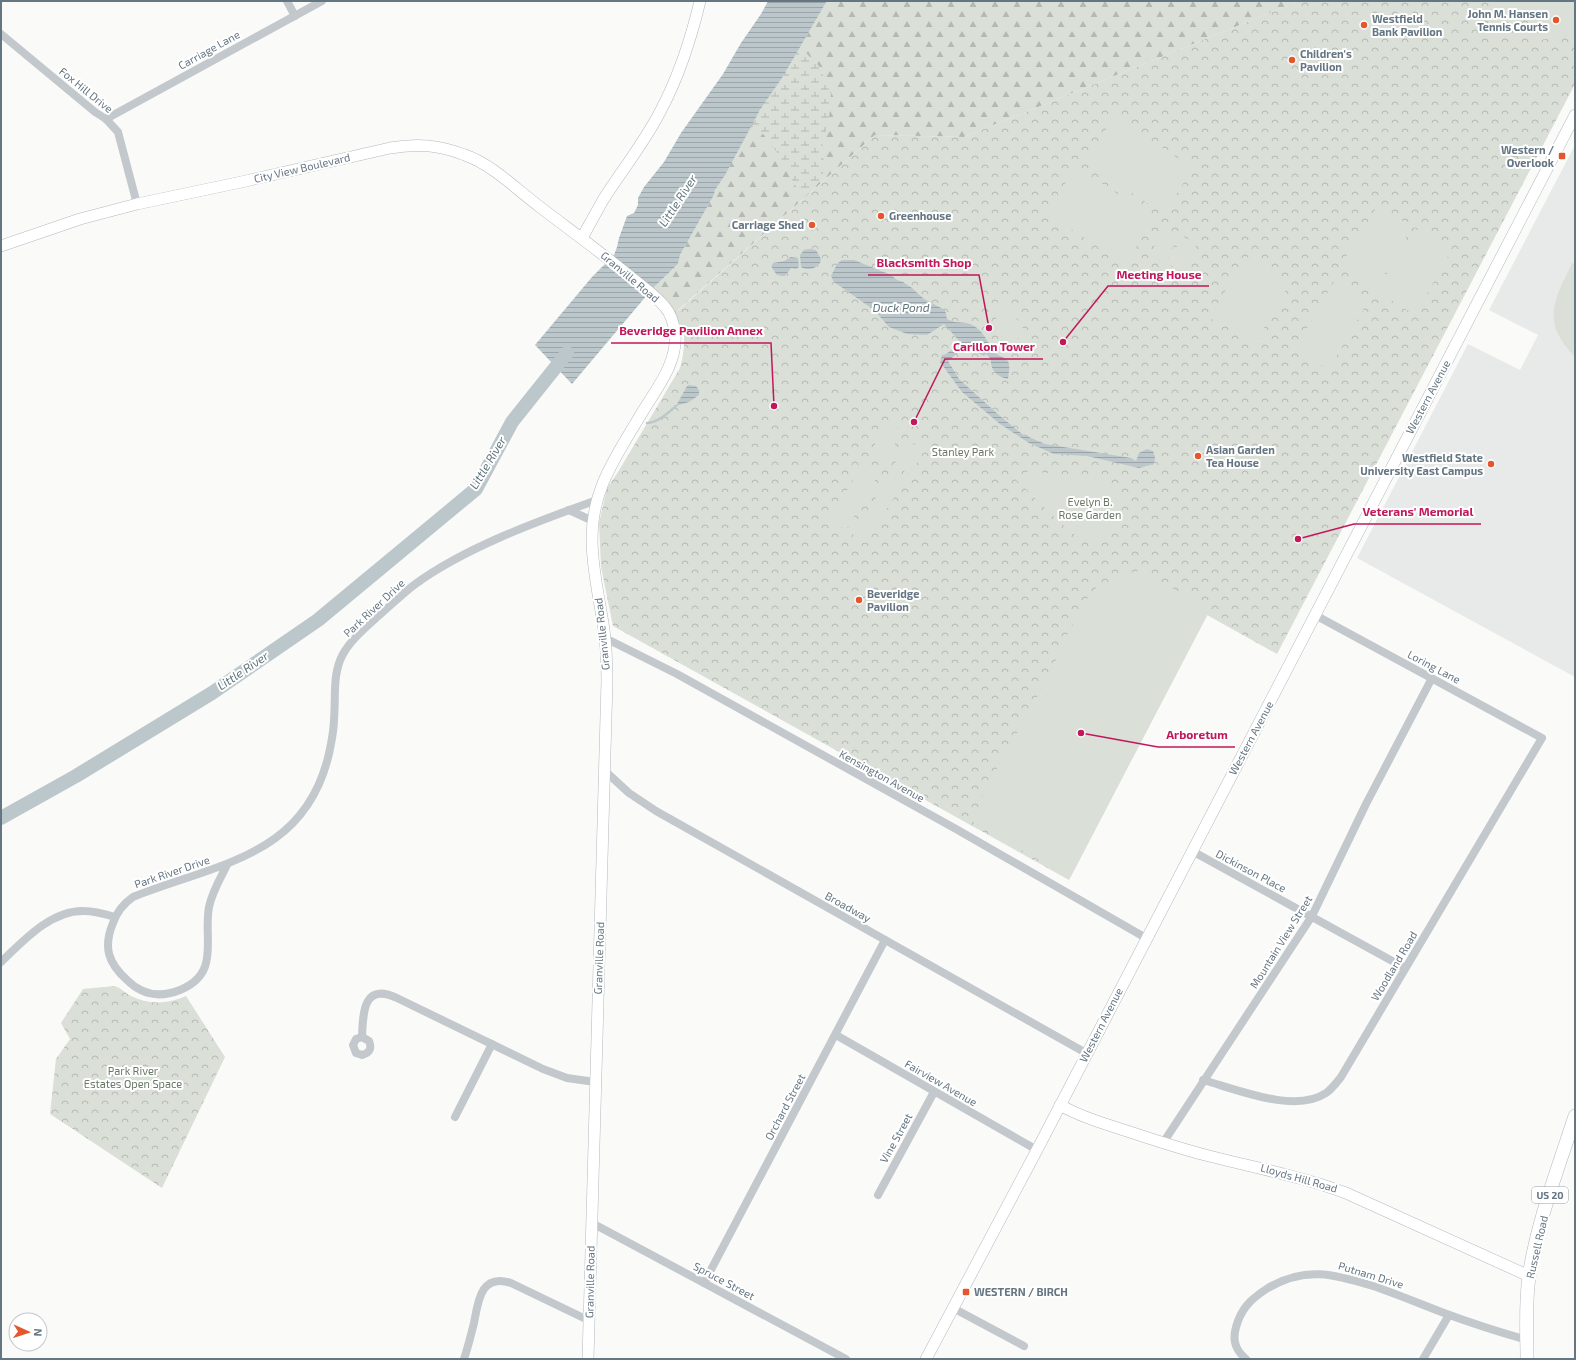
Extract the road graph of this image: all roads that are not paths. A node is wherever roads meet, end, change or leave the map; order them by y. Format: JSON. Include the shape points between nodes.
{"nodes":[{"id":1,"x":287,"y":1,"type":"edge"},
{"id":2,"x":322,"y":1,"type":"edge"},
{"id":3,"x":700,"y":1,"type":"edge"},
{"id":4,"x":295,"y":16,"type":"junction"},
{"id":5,"x":1,"y":34,"type":"edge"},
{"id":6,"x":1575,"y":115,"type":"edge"},
{"id":7,"x":106,"y":119,"type":"junction"},
{"id":8,"x":137,"y":204,"type":"junction"},
{"id":9,"x":582,"y":238,"type":"junction"},
{"id":10,"x":1,"y":246,"type":"edge"},
{"id":11,"x":597,"y":500,"type":"junction"},
{"id":12,"x":569,"y":510,"type":"junction"},
{"id":13,"x":593,"y":522,"type":"junction"},
{"id":14,"x":1315,"y":615,"type":"junction"},
{"id":15,"x":605,"y":638,"type":"junction"},
{"id":16,"x":1432,"y":678,"type":"junction"},
{"id":17,"x":1542,"y":738,"type":"joint"},
{"id":18,"x":605,"y":771,"type":"junction"},
{"id":19,"x":1192,"y":851,"type":"junction"},
{"id":20,"x":227,"y":865,"type":"junction"},
{"id":21,"x":1312,"y":916,"type":"junction"},
{"id":22,"x":115,"y":917,"type":"junction"},
{"id":23,"x":1146,"y":938,"type":"junction"},
{"id":24,"x":886,"y":940,"type":"junction"},
{"id":25,"x":1,"y":962,"type":"edge"},
{"id":26,"x":1405,"y":968,"type":"junction"},
{"id":27,"x":836,"y":1035,"type":"junction"},
{"id":28,"x":362,"y":1037,"type":"dead end"},
{"id":29,"x":492,"y":1044,"type":"junction"},
{"id":30,"x":1086,"y":1053,"type":"junction"},
{"id":31,"x":1203,"y":1080,"type":"junction"},
{"id":32,"x":595,"y":1082,"type":"junction"},
{"id":33,"x":934,"y":1092,"type":"junction"},
{"id":34,"x":1060,"y":1105,"type":"junction"},
{"id":35,"x":1575,"y":1116,"type":"edge"},
{"id":36,"x":455,"y":1117,"type":"dead end"},
{"id":37,"x":1163,"y":1143,"type":"junction"},
{"id":38,"x":1037,"y":1150,"type":"junction"},
{"id":39,"x":878,"y":1195,"type":"dead end"},
{"id":40,"x":592,"y":1223,"type":"junction"},
{"id":41,"x":1529,"y":1276,"type":"junction"},
{"id":42,"x":704,"y":1283,"type":"junction"},
{"id":43,"x":953,"y":1308,"type":"junction"},
{"id":44,"x":1450,"y":1315,"type":"junction"},
{"id":45,"x":590,"y":1321,"type":"junction"},
{"id":46,"x":1527,"y":1340,"type":"junction"},
{"id":47,"x":1024,"y":1346,"type":"dead end"},
{"id":48,"x":464,"y":1359,"type":"edge"},
{"id":49,"x":588,"y":1359,"type":"edge"},
{"id":50,"x":846,"y":1359,"type":"edge"},
{"id":51,"x":926,"y":1359,"type":"edge"},
{"id":52,"x":1246,"y":1359,"type":"edge"},
{"id":53,"x":1423,"y":1359,"type":"edge"},
{"id":54,"x":1527,"y":1359,"type":"edge"}],
"edges":[{"from":1,"to":4,"type":"street"},
{"from":2,"to":4,"type":"street","name":"Carriage Lane"},
{"from":3,"to":9,"type":"street","via":[[690,41],[667,99]]},
{"from":4,"to":7,"type":"street","name":"Carriage Lane"},
{"from":5,"to":7,"type":"street","name":"Fox Hill Drive"},
{"from":6,"to":14,"type":"street","name":"Western Avenue"},
{"from":7,"to":8,"type":"street","name":"Fox Hill Drive","via":[[118,132]]},
{"from":8,"to":9,"type":"street","name":"City View Boulevard","via":[[383,149],[410,144],[429,145],[466,155],[481,164],[512,184]]},
{"from":8,"to":10,"type":"street","name":"City View Boulevard","via":[[80,219]]},
{"from":9,"to":11,"type":"street","name":"Granville Road","via":[[660,302],[671,317],[674,329],[675,347],[672,358],[619,451]]},
{"from":11,"to":12,"type":"street","name":"Park River Drive"},
{"from":11,"to":13,"type":"street","name":"Granville Road"},
{"from":12,"to":13,"type":"street"},
{"from":12,"to":20,"type":"street","name":"Park River Drive","via":[[480,548],[429,576],[397,600],[356,637],[343,654],[337,670],[330,748],[313,796],[300,815],[280,835]]},
{"from":13,"to":15,"type":"street","name":"Granville Road","via":[[592,555]]},
{"from":14,"to":16,"type":"street","name":"Loring Lane"},
{"from":14,"to":19,"type":"street","name":"Western Avenue"},
{"from":15,"to":18,"type":"street","name":"Granville Road"},
{"from":15,"to":23,"type":"street","name":"Kensington Avenue","via":[[677,674]]},
{"from":16,"to":17,"type":"street","name":"Loring Lane"},
{"from":16,"to":21,"type":"street","name":"Mountain View Street","via":[[1366,804]]},
{"from":17,"to":26,"type":"street","name":"Woodland Road"},
{"from":18,"to":24,"type":"street","name":"Broadway","via":[[629,793],[656,811]]},
{"from":18,"to":32,"type":"street","name":"Granville Road"},
{"from":19,"to":21,"type":"street","name":"Dickinson Place"},
{"from":19,"to":23,"type":"street","name":"Western Avenue"},
{"from":20,"to":22,"type":"street","name":"Park River Drive","via":[[133,897],[124,904]]},
{"from":20,"to":22,"type":"street","name":"Park River Drive","via":[[209,906],[209,949],[205,966],[196,980],[181,990],[150,994],[135,988],[122,976],[112,962],[108,950],[108,935]]},
{"from":21,"to":26,"type":"street","name":"Dickinson Place"},
{"from":21,"to":31,"type":"street","name":"Mountain View Street"},
{"from":22,"to":25,"type":"street","via":[[83,911],[64,914],[43,926]]},
{"from":23,"to":30,"type":"street","name":"Western Avenue"},
{"from":24,"to":27,"type":"street","name":"Orchard Street"},
{"from":24,"to":30,"type":"street","name":"Broadway"},
{"from":26,"to":31,"type":"street","name":"Woodland Road","via":[[1341,1077],[1326,1094],[1299,1102],[1283,1101]]},
{"from":27,"to":33,"type":"street","name":"Fairview Avenue"},
{"from":27,"to":42,"type":"street","name":"Orchard Street"},
{"from":28,"to":29,"type":"street","via":[[366,1003],[373,996],[382,993]]},
{"from":29,"to":32,"type":"street","via":[[560,1076]]},
{"from":29,"to":36,"type":"street"},
{"from":30,"to":34,"type":"street","name":"Western Avenue"},
{"from":31,"to":37,"type":"street","name":"Mountain View Street"},
{"from":32,"to":40,"type":"street","name":"Granville Road"},
{"from":33,"to":38,"type":"street","name":"Fairview Avenue"},
{"from":33,"to":39,"type":"street","name":"Vine Street"},
{"from":34,"to":37,"type":"street","name":"Lloyds Hill Road","via":[[1078,1114]]},
{"from":34,"to":38,"type":"street","name":"Western Avenue"},
{"from":35,"to":41,"type":"main road","name":"Russell Road","number":"US 20","via":[[1546,1206]]},
{"from":37,"to":41,"type":"street","name":"Lloyds Hill Road","via":[[1324,1184]]},
{"from":38,"to":43,"type":"street","name":"Western Avenue"},
{"from":40,"to":42,"type":"street","name":"Spruce Street"},
{"from":40,"to":45,"type":"street","name":"Granville Road"},
{"from":41,"to":46,"type":"main road","name":"Russell Road","number":"US 20"},
{"from":42,"to":50,"type":"street","name":"Spruce Street"},
{"from":43,"to":47,"type":"street"},
{"from":43,"to":51,"type":"street","name":"Western Avenue"},
{"from":44,"to":46,"type":"street","name":"Putnam Drive"},
{"from":44,"to":52,"type":"street","name":"Putnam Drive","via":[[1338,1276],[1321,1274],[1292,1277],[1258,1294],[1244,1308],[1235,1328],[1234,1339],[1237,1350]]},
{"from":44,"to":53,"type":"street"},
{"from":45,"to":48,"type":"street","via":[[511,1283],[495,1281],[485,1286],[479,1296]]},
{"from":45,"to":49,"type":"street","name":"Granville Road"},
{"from":46,"to":54,"type":"main road","name":"Russell Road","number":"US 20"}]}
